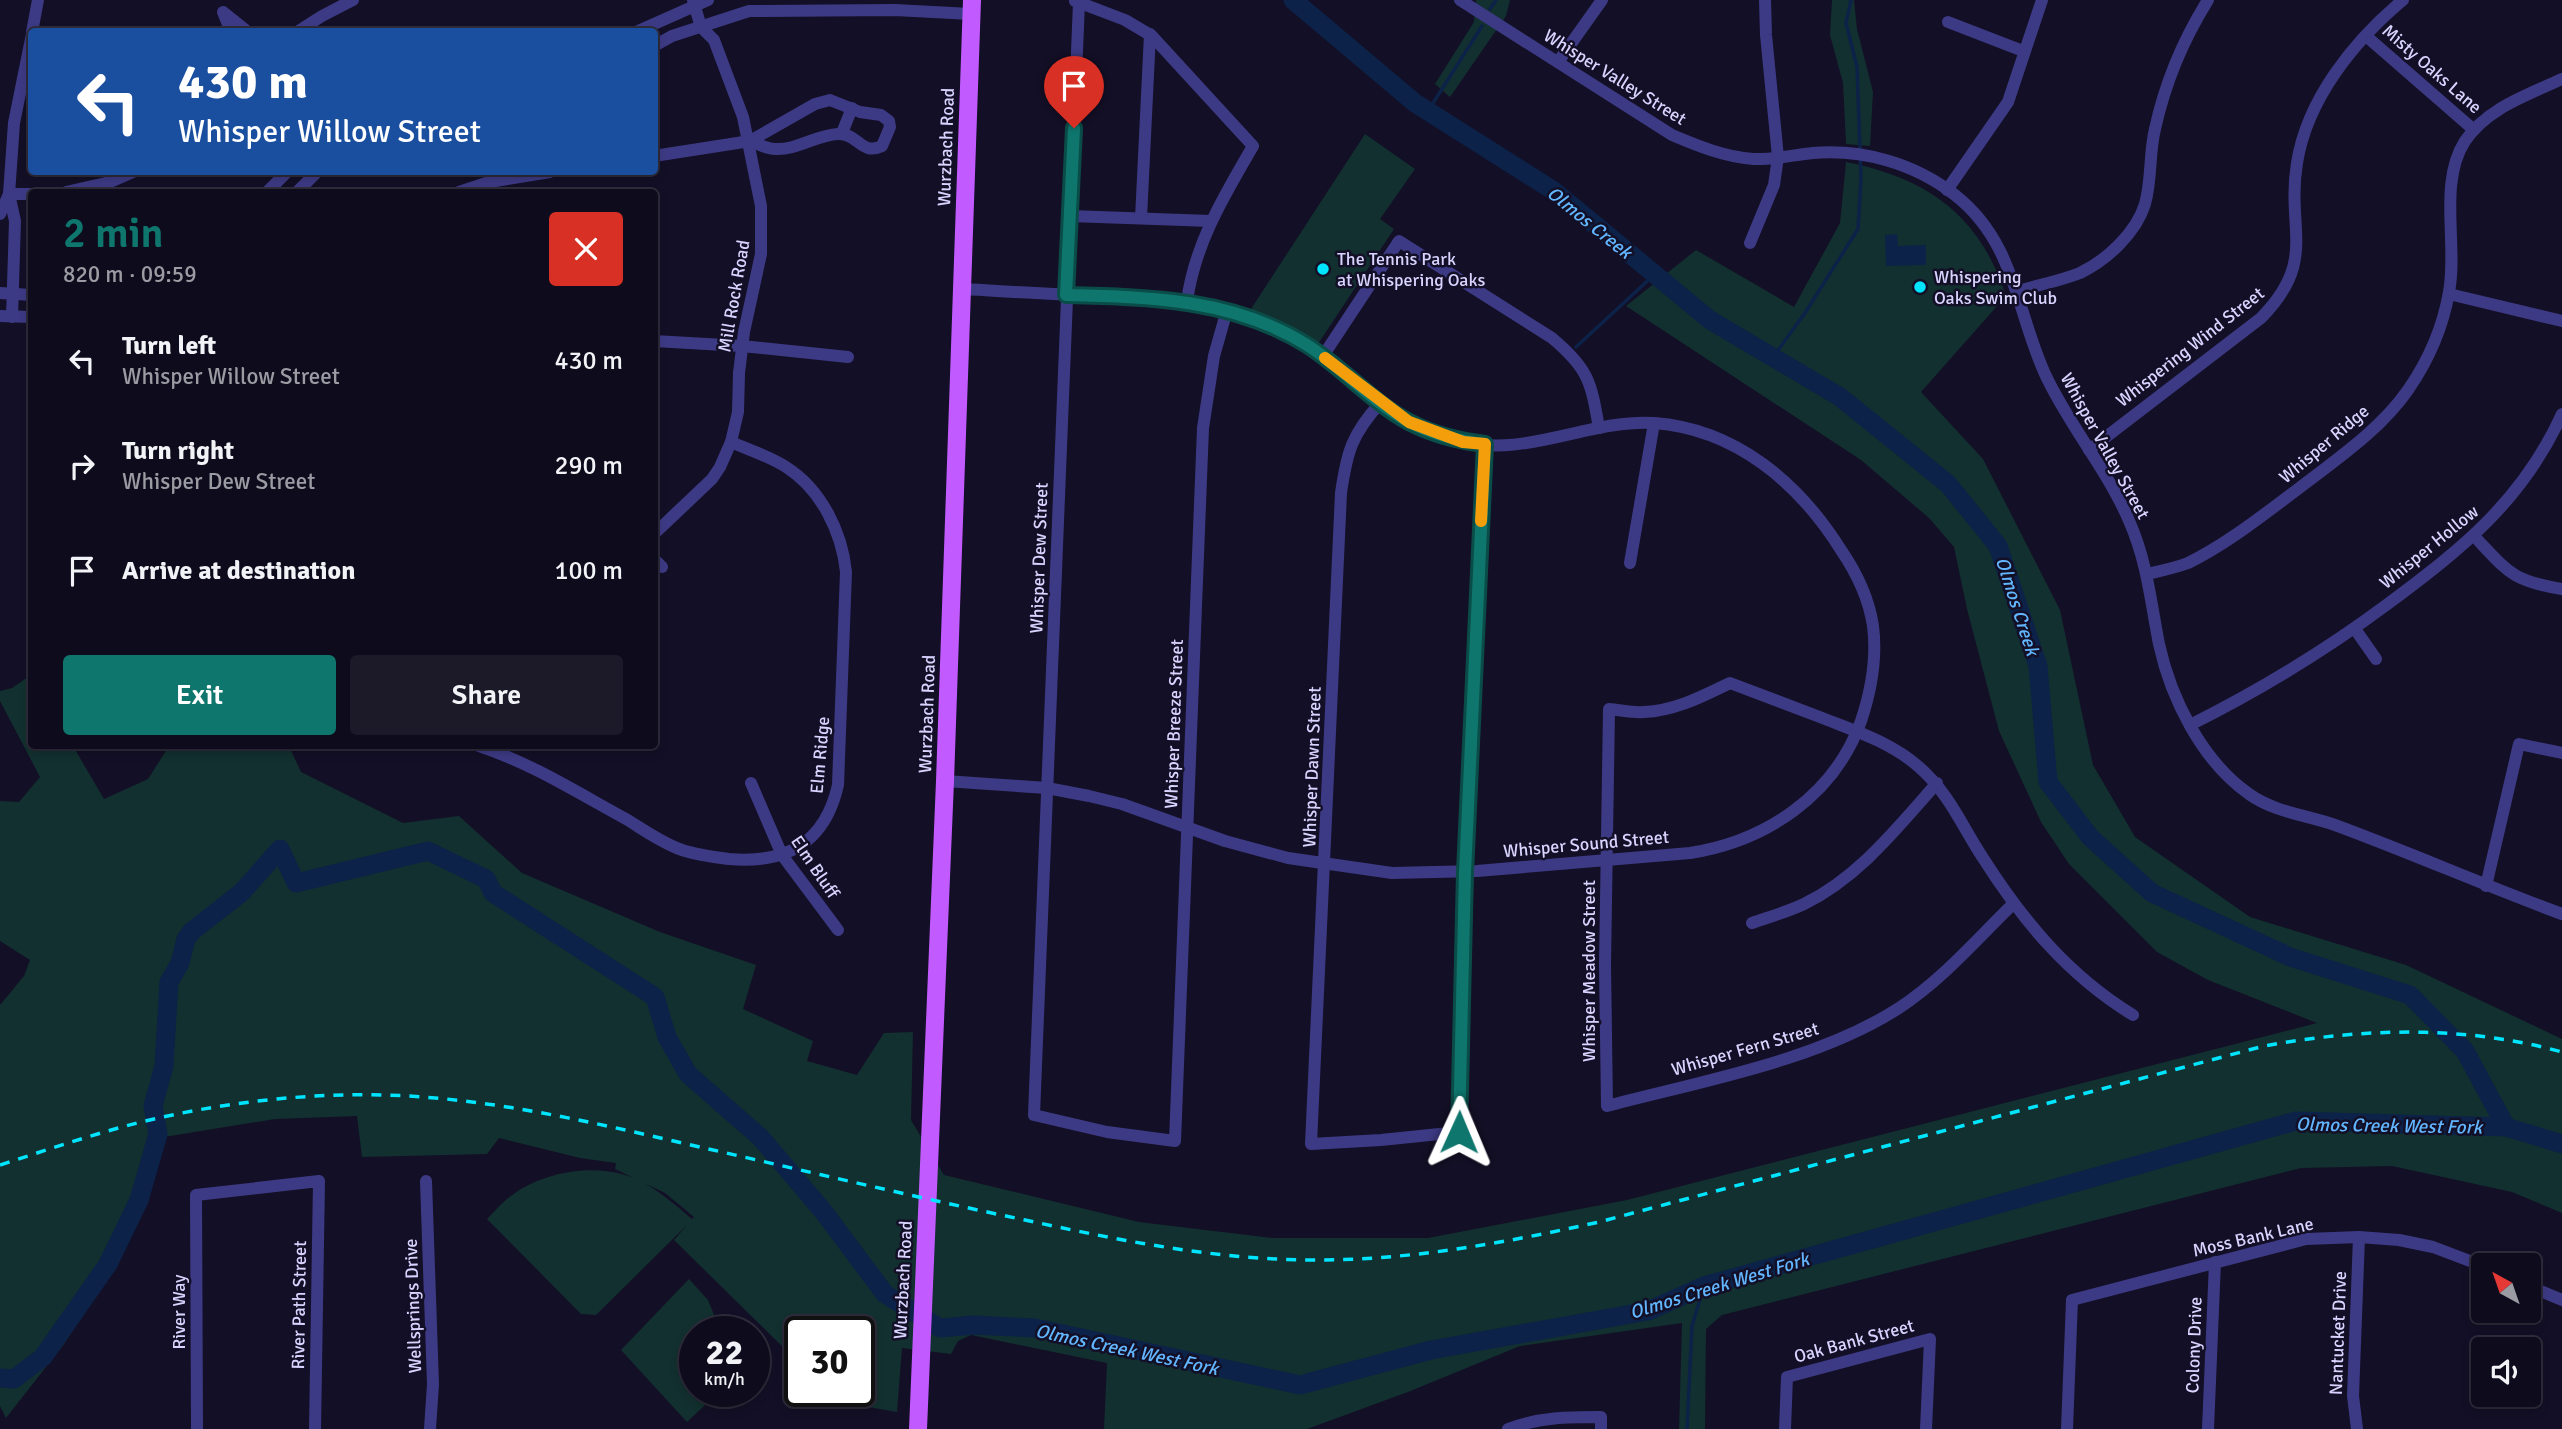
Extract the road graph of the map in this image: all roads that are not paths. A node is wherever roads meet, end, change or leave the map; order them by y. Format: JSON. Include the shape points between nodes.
{"nodes":[{"id":1,"x":38,"y":0,"type":"edge"},
{"id":2,"x":353,"y":0,"type":"edge"},
{"id":3,"x":709,"y":0,"type":"edge"},
{"id":4,"x":1460,"y":0,"type":"edge"},
{"id":5,"x":1602,"y":0,"type":"edge"},
{"id":6,"x":1765,"y":0,"type":"edge"},
{"id":7,"x":2042,"y":0,"type":"edge"},
{"id":8,"x":2208,"y":0,"type":"edge"},
{"id":9,"x":2403,"y":0,"type":"edge"},
{"id":10,"x":1076,"y":1,"type":"edge"},
{"id":11,"x":694,"y":3,"type":"edge"},
{"id":12,"x":911,"y":5,"type":"edge"},
{"id":13,"x":971,"y":7,"type":"edge"},
{"id":14,"x":716,"y":22,"type":"junction"},
{"id":15,"x":1948,"y":22,"type":"dead end"},
{"id":16,"x":701,"y":27,"type":"junction"},
{"id":17,"x":33,"y":28,"type":"edge"},
{"id":18,"x":229,"y":28,"type":"edge"},
{"id":19,"x":243,"y":28,"type":"edge"},
{"id":20,"x":303,"y":28,"type":"edge"},
{"id":21,"x":644,"y":28,"type":"edge"},
{"id":22,"x":1150,"y":34,"type":"junction"},
{"id":23,"x":2366,"y":36,"type":"junction"},
{"id":24,"x":714,"y":40,"type":"junction"},
{"id":25,"x":658,"y":44,"type":"edge"},
{"id":26,"x":2024,"y":51,"type":"junction"},
{"id":27,"x":28,"y":53,"type":"edge"},
{"id":28,"x":1558,"y":62,"type":"junction"},
{"id":29,"x":2562,"y":79,"type":"edge"},
{"id":30,"x":852,"y":108,"type":"junction"},
{"id":31,"x":2474,"y":130,"type":"junction"},
{"id":32,"x":842,"y":133,"type":"junction"},
{"id":33,"x":750,"y":141,"type":"junction"},
{"id":34,"x":658,"y":155,"type":"edge"},
{"id":35,"x":1778,"y":157,"type":"junction"},
{"id":36,"x":126,"y":175,"type":"edge"},
{"id":37,"x":284,"y":175,"type":"edge"},
{"id":38,"x":314,"y":175,"type":"edge"},
{"id":39,"x":532,"y":175,"type":"edge"},
{"id":40,"x":78,"y":189,"type":"edge"},
{"id":41,"x":270,"y":189,"type":"edge"},
{"id":42,"x":300,"y":189,"type":"edge"},
{"id":43,"x":468,"y":189,"type":"edge"},
{"id":44,"x":1947,"y":190,"type":"junction"},
{"id":45,"x":9,"y":194,"type":"junction"},
{"id":46,"x":28,"y":194,"type":"edge"},
{"id":47,"x":0,"y":214,"type":"edge"},
{"id":48,"x":1070,"y":216,"type":"junction"},
{"id":49,"x":1141,"y":218,"type":"junction"},
{"id":50,"x":1211,"y":221,"type":"junction"},
{"id":51,"x":1751,"y":243,"type":"dead end"},
{"id":52,"x":0,"y":246,"type":"edge"},
{"id":53,"x":14,"y":246,"type":"junction"},
{"id":54,"x":963,"y":289,"type":"junction"},
{"id":55,"x":2018,"y":291,"type":"junction"},
{"id":56,"x":7,"y":294,"type":"edge"},
{"id":57,"x":2449,"y":294,"type":"junction"},
{"id":58,"x":28,"y":295,"type":"edge"},
{"id":59,"x":1066,"y":295,"type":"junction"},
{"id":60,"x":1187,"y":302,"type":"junction"},
{"id":61,"x":1227,"y":310,"type":"junction"},
{"id":62,"x":6,"y":317,"type":"edge"},
{"id":63,"x":28,"y":317,"type":"edge"},
{"id":64,"x":2562,"y":321,"type":"edge"},
{"id":65,"x":658,"y":341,"type":"edge"},
{"id":66,"x":743,"y":346,"type":"junction"},
{"id":67,"x":1323,"y":356,"type":"junction"},
{"id":68,"x":848,"y":357,"type":"dead end"},
{"id":69,"x":1381,"y":402,"type":"junction"},
{"id":70,"x":2562,"y":414,"type":"edge"},
{"id":71,"x":1654,"y":423,"type":"junction"},
{"id":72,"x":1600,"y":428,"type":"junction"},
{"id":73,"x":2559,"y":428,"type":"edge"},
{"id":74,"x":731,"y":442,"type":"junction"},
{"id":75,"x":1485,"y":444,"type":"junction"},
{"id":76,"x":2089,"y":450,"type":"junction"},
{"id":77,"x":658,"y":530,"type":"edge"},
{"id":78,"x":2474,"y":536,"type":"junction"},
{"id":79,"x":1630,"y":563,"type":"dead end"},
{"id":80,"x":2147,"y":574,"type":"junction"},
{"id":81,"x":2562,"y":589,"type":"edge"},
{"id":82,"x":2355,"y":629,"type":"junction"},
{"id":83,"x":2376,"y":659,"type":"dead end"},
{"id":84,"x":2190,"y":725,"type":"junction"},
{"id":85,"x":1856,"y":731,"type":"junction"},
{"id":86,"x":487,"y":749,"type":"edge"},
{"id":87,"x":2562,"y":753,"type":"edge"},
{"id":88,"x":945,"y":782,"type":"junction"},
{"id":89,"x":751,"y":783,"type":"dead end"},
{"id":90,"x":1937,"y":783,"type":"junction"},
{"id":91,"x":1047,"y":789,"type":"junction"},
{"id":92,"x":1188,"y":828,"type":"junction"},
{"id":93,"x":782,"y":855,"type":"junction"},
{"id":94,"x":1606,"y":859,"type":"junction"},
{"id":95,"x":1325,"y":862,"type":"junction"},
{"id":96,"x":1465,"y":872,"type":"junction"},
{"id":97,"x":2486,"y":886,"type":"junction"},
{"id":98,"x":2013,"y":904,"type":"junction"},
{"id":99,"x":2562,"y":914,"type":"edge"},
{"id":100,"x":1752,"y":923,"type":"dead end"},
{"id":101,"x":838,"y":930,"type":"dead end"},
{"id":102,"x":2133,"y":1014,"type":"dead end"},
{"id":103,"x":1607,"y":1106,"type":"joint"},
{"id":104,"x":1175,"y":1141,"type":"joint"},
{"id":105,"x":426,"y":1181,"type":"dead end"},
{"id":106,"x":196,"y":1195,"type":"joint"},
{"id":107,"x":2359,"y":1237,"type":"junction"},
{"id":108,"x":2215,"y":1262,"type":"junction"},
{"id":109,"x":2471,"y":1262,"type":"edge"},
{"id":110,"x":2541,"y":1291,"type":"edge"},
{"id":111,"x":2562,"y":1300,"type":"edge"},
{"id":112,"x":1601,"y":1423,"type":"edge"},
{"id":113,"x":197,"y":1429,"type":"edge"},
{"id":114,"x":315,"y":1429,"type":"edge"},
{"id":115,"x":430,"y":1429,"type":"edge"},
{"id":116,"x":918,"y":1429,"type":"edge"},
{"id":117,"x":1508,"y":1429,"type":"edge"},
{"id":118,"x":1785,"y":1429,"type":"edge"},
{"id":119,"x":1926,"y":1429,"type":"edge"},
{"id":120,"x":2067,"y":1429,"type":"edge"},
{"id":121,"x":2208,"y":1429,"type":"edge"},
{"id":122,"x":2357,"y":1429,"type":"edge"}],
"edges":[{"from":1,"to":17,"type":"street"},
{"from":2,"to":20,"type":"street"},
{"from":3,"to":11,"type":"street"},
{"from":3,"to":14,"type":"street","name":"Mill Rock Road"},
{"from":4,"to":28,"type":"street","name":"Whisper Valley Street"},
{"from":5,"to":28,"type":"street"},
{"from":6,"to":35,"type":"street"},
{"from":7,"to":26,"type":"street"},
{"from":8,"to":55,"type":"street","via":[[2179,52],[2163,99],[2145,204],[2137,223],[2125,239],[2082,272]]},
{"from":9,"to":23,"type":"street","name":"Whispering Wind Street"},
{"from":10,"to":22,"type":"street"},
{"from":10,"to":48,"type":"street","name":"Whisper Dew Street"},
{"from":11,"to":16,"type":"street","name":"Mill Rock Road"},
{"from":11,"to":21,"type":"street"},
{"from":12,"to":13,"type":"street"},
{"from":12,"to":14,"type":"street","via":[[749,12]]},
{"from":13,"to":54,"type":"main road","name":"Wurzbach Road"},
{"from":14,"to":16,"type":"street"},
{"from":14,"to":24,"type":"street","name":"Mill Rock Road"},
{"from":15,"to":26,"type":"street"},
{"from":16,"to":24,"type":"street","name":"Mill Rock Road"},
{"from":16,"to":25,"type":"street"},
{"from":18,"to":19,"type":"street","via":[[223,12]]},
{"from":22,"to":49,"type":"street"},
{"from":22,"to":50,"type":"street","via":[[1253,146]]},
{"from":23,"to":31,"type":"street","name":"Misty Oaks Lane"},
{"from":23,"to":76,"type":"street","name":"Whispering Wind Street","via":[[2329,84],[2301,144],[2295,183],[2297,248],[2289,281],[2278,301]]},
{"from":24,"to":33,"type":"street","name":"Mill Rock Road"},
{"from":26,"to":44,"type":"street","via":[[2008,102]]},
{"from":27,"to":45,"type":"street","via":[[14,123]]},
{"from":28,"to":35,"type":"street","name":"Whisper Valley Street","via":[[1672,135],[1731,156]]},
{"from":29,"to":31,"type":"street","name":"Whisper Ridge","via":[[2502,107]]},
{"from":30,"to":32,"type":"street"},
{"from":30,"to":32,"type":"street","via":[[881,115],[890,127],[887,137],[882,146],[868,149]]},
{"from":30,"to":33,"type":"street","via":[[830,100],[814,104]]},
{"from":31,"to":57,"type":"street","name":"Whisper Ridge","via":[[2453,168]]},
{"from":32,"to":33,"type":"street","via":[[773,150]]},
{"from":33,"to":34,"type":"street"},
{"from":33,"to":66,"type":"street","name":"Mill Rock Road","via":[[762,230]]},
{"from":35,"to":44,"type":"street","name":"Whisper Valley Street","via":[[1873,155]]},
{"from":35,"to":51,"type":"street","via":[[1774,185]]},
{"from":36,"to":40,"type":"street"},
{"from":37,"to":41,"type":"street"},
{"from":38,"to":42,"type":"street"},
{"from":39,"to":43,"type":"street"},
{"from":44,"to":55,"type":"street","name":"Whisper Valley Street","via":[[1987,229]]},
{"from":45,"to":46,"type":"street"},
{"from":45,"to":47,"type":"street"},
{"from":45,"to":53,"type":"street"},
{"from":48,"to":49,"type":"street"},
{"from":48,"to":59,"type":"street","name":"Whisper Dew Street"},
{"from":49,"to":50,"type":"street"},
{"from":50,"to":60,"type":"street","via":[[1195,258]]},
{"from":52,"to":53,"type":"street"},
{"from":53,"to":56,"type":"street"},
{"from":54,"to":59,"type":"street","name":"Whisper Sound Street"},
{"from":54,"to":88,"type":"main road","name":"Wurzbach Road"},
{"from":55,"to":76,"type":"street","name":"Whisper Valley Street","via":[[2044,372]]},
{"from":56,"to":58,"type":"street"},
{"from":56,"to":62,"type":"street"},
{"from":57,"to":64,"type":"street"},
{"from":57,"to":80,"type":"street","name":"Whisper Ridge","via":[[2422,367],[2407,391],[2368,433],[2229,539],[2189,562]]},
{"from":59,"to":60,"type":"street","name":"Whisper Sound Street"},
{"from":59,"to":91,"type":"street","name":"Whisper Dew Street"},
{"from":60,"to":61,"type":"street","name":"Whisper Sound Street"},
{"from":61,"to":67,"type":"street","name":"Whisper Sound Street","via":[[1275,328]]},
{"from":61,"to":92,"type":"street","name":"Whisper Breeze Street","via":[[1203,428]]},
{"from":62,"to":63,"type":"street"},
{"from":65,"to":66,"type":"street"},
{"from":66,"to":68,"type":"street"},
{"from":66,"to":74,"type":"street","name":"Mill Rock Road"},
{"from":67,"to":69,"type":"street","name":"Whisper Sound Street"},
{"from":67,"to":72,"type":"street","via":[[1399,240],[1568,351],[1592,388]]},
{"from":69,"to":75,"type":"street","name":"Whisper Sound Street","via":[[1427,430]]},
{"from":69,"to":95,"type":"street","name":"Whisper Dawn Street","via":[[1350,446],[1341,493]]},
{"from":70,"to":73,"type":"street","name":"Whisper Hollow"},
{"from":71,"to":72,"type":"street","name":"Whisper Sound Street"},
{"from":71,"to":79,"type":"street"},
{"from":71,"to":85,"type":"street","name":"Whisper Sound Street","via":[[1706,434],[1745,451],[1797,491],[1830,532],[1859,581],[1873,625],[1868,696]]},
{"from":72,"to":75,"type":"street","name":"Whisper Sound Street","via":[[1524,444]]},
{"from":73,"to":78,"type":"street","name":"Whisper Hollow","via":[[2528,475]]},
{"from":74,"to":77,"type":"street","name":"Mill Rock Road","via":[[712,480]]},
{"from":74,"to":93,"type":"street","name":"Elm Ridge","via":[[798,476],[816,496],[831,519],[846,572],[838,785],[817,832]]},
{"from":75,"to":96,"type":"street"},
{"from":76,"to":80,"type":"street","name":"Whisper Valley Street","via":[[2129,521]]},
{"from":78,"to":81,"type":"street","via":[[2517,578]]},
{"from":78,"to":82,"type":"street","name":"Whisper Hollow"},
{"from":80,"to":84,"type":"street","name":"Whisper Valley Street","via":[[2165,665]]},
{"from":82,"to":83,"type":"street"},
{"from":82,"to":84,"type":"street","name":"Whisper Hollow","via":[[2285,675]]},
{"from":84,"to":97,"type":"street","name":"Whisper Valley Street","via":[[2227,775],[2271,807],[2332,824]]},
{"from":85,"to":90,"type":"street","via":[[1903,754]]},
{"from":85,"to":94,"type":"street","name":"Whisper Sound Street","via":[[1836,768],[1815,793],[1754,836],[1690,853]]},
{"from":85,"to":94,"type":"street","name":"Whisper Meadow Street","via":[[1730,683],[1671,708],[1644,712],[1609,709]]},
{"from":86,"to":93,"type":"street","name":"Elm Ridge","via":[[528,765],[682,850],[744,860]]},
{"from":87,"to":97,"type":"street","via":[[2519,744]]},
{"from":88,"to":91,"type":"street","name":"Whisper Sound Street"},
{"from":88,"to":116,"type":"main road","name":"Wurzbach Road"},
{"from":89,"to":93,"type":"street","name":"Elm Bluff"},
{"from":90,"to":98,"type":"street"},
{"from":90,"to":100,"type":"street","via":[[1853,872],[1803,904]]},
{"from":91,"to":92,"type":"street","name":"Whisper Sound Street","via":[[1122,804]]},
{"from":91,"to":104,"type":"street","name":"Whisper Dew Street","via":[[1034,1115]]},
{"from":92,"to":95,"type":"street","name":"Whisper Sound Street","via":[[1288,858]]},
{"from":92,"to":104,"type":"street","name":"Whisper Breeze Street"},
{"from":93,"to":101,"type":"street","name":"Elm Bluff"},
{"from":94,"to":96,"type":"street","name":"Whisper Sound Street"},
{"from":94,"to":103,"type":"street","name":"Whisper Meadow Street"},
{"from":95,"to":96,"type":"street","name":"Whisper Sound Street","via":[[1392,873]]},
{"from":95,"to":96,"type":"street","name":"Whisper Dawn Street","via":[[1311,1144],[1459,1132]]},
{"from":97,"to":99,"type":"street","name":"Whisper Valley Street"},
{"from":98,"to":102,"type":"street","via":[[2067,966]]},
{"from":98,"to":103,"type":"street","name":"Whisper Fern Street","via":[[1933,983],[1863,1028],[1786,1058]]},
{"from":105,"to":115,"type":"street","name":"Wellsprings Drive","via":[[433,1384]]},
{"from":106,"to":113,"type":"street","name":"River Way"},
{"from":106,"to":114,"type":"street","name":"River Path Street","via":[[319,1181]]},
{"from":107,"to":108,"type":"street","name":"Moss Bank Lane","via":[[2298,1241]]},
{"from":107,"to":109,"type":"street","name":"Moss Bank Lane","via":[[2432,1247]]},
{"from":107,"to":122,"type":"street","name":"Nantucket Drive","via":[[2353,1396]]},
{"from":108,"to":120,"type":"street","name":"Moss Bank Lane","via":[[2072,1300]]},
{"from":108,"to":121,"type":"street","name":"Colony Drive"},
{"from":110,"to":111,"type":"street"},
{"from":112,"to":117,"type":"street","via":[[1550,1418]]},
{"from":118,"to":119,"type":"street","name":"Oak Bank Street","via":[[1787,1377],[1930,1339]]}]}
